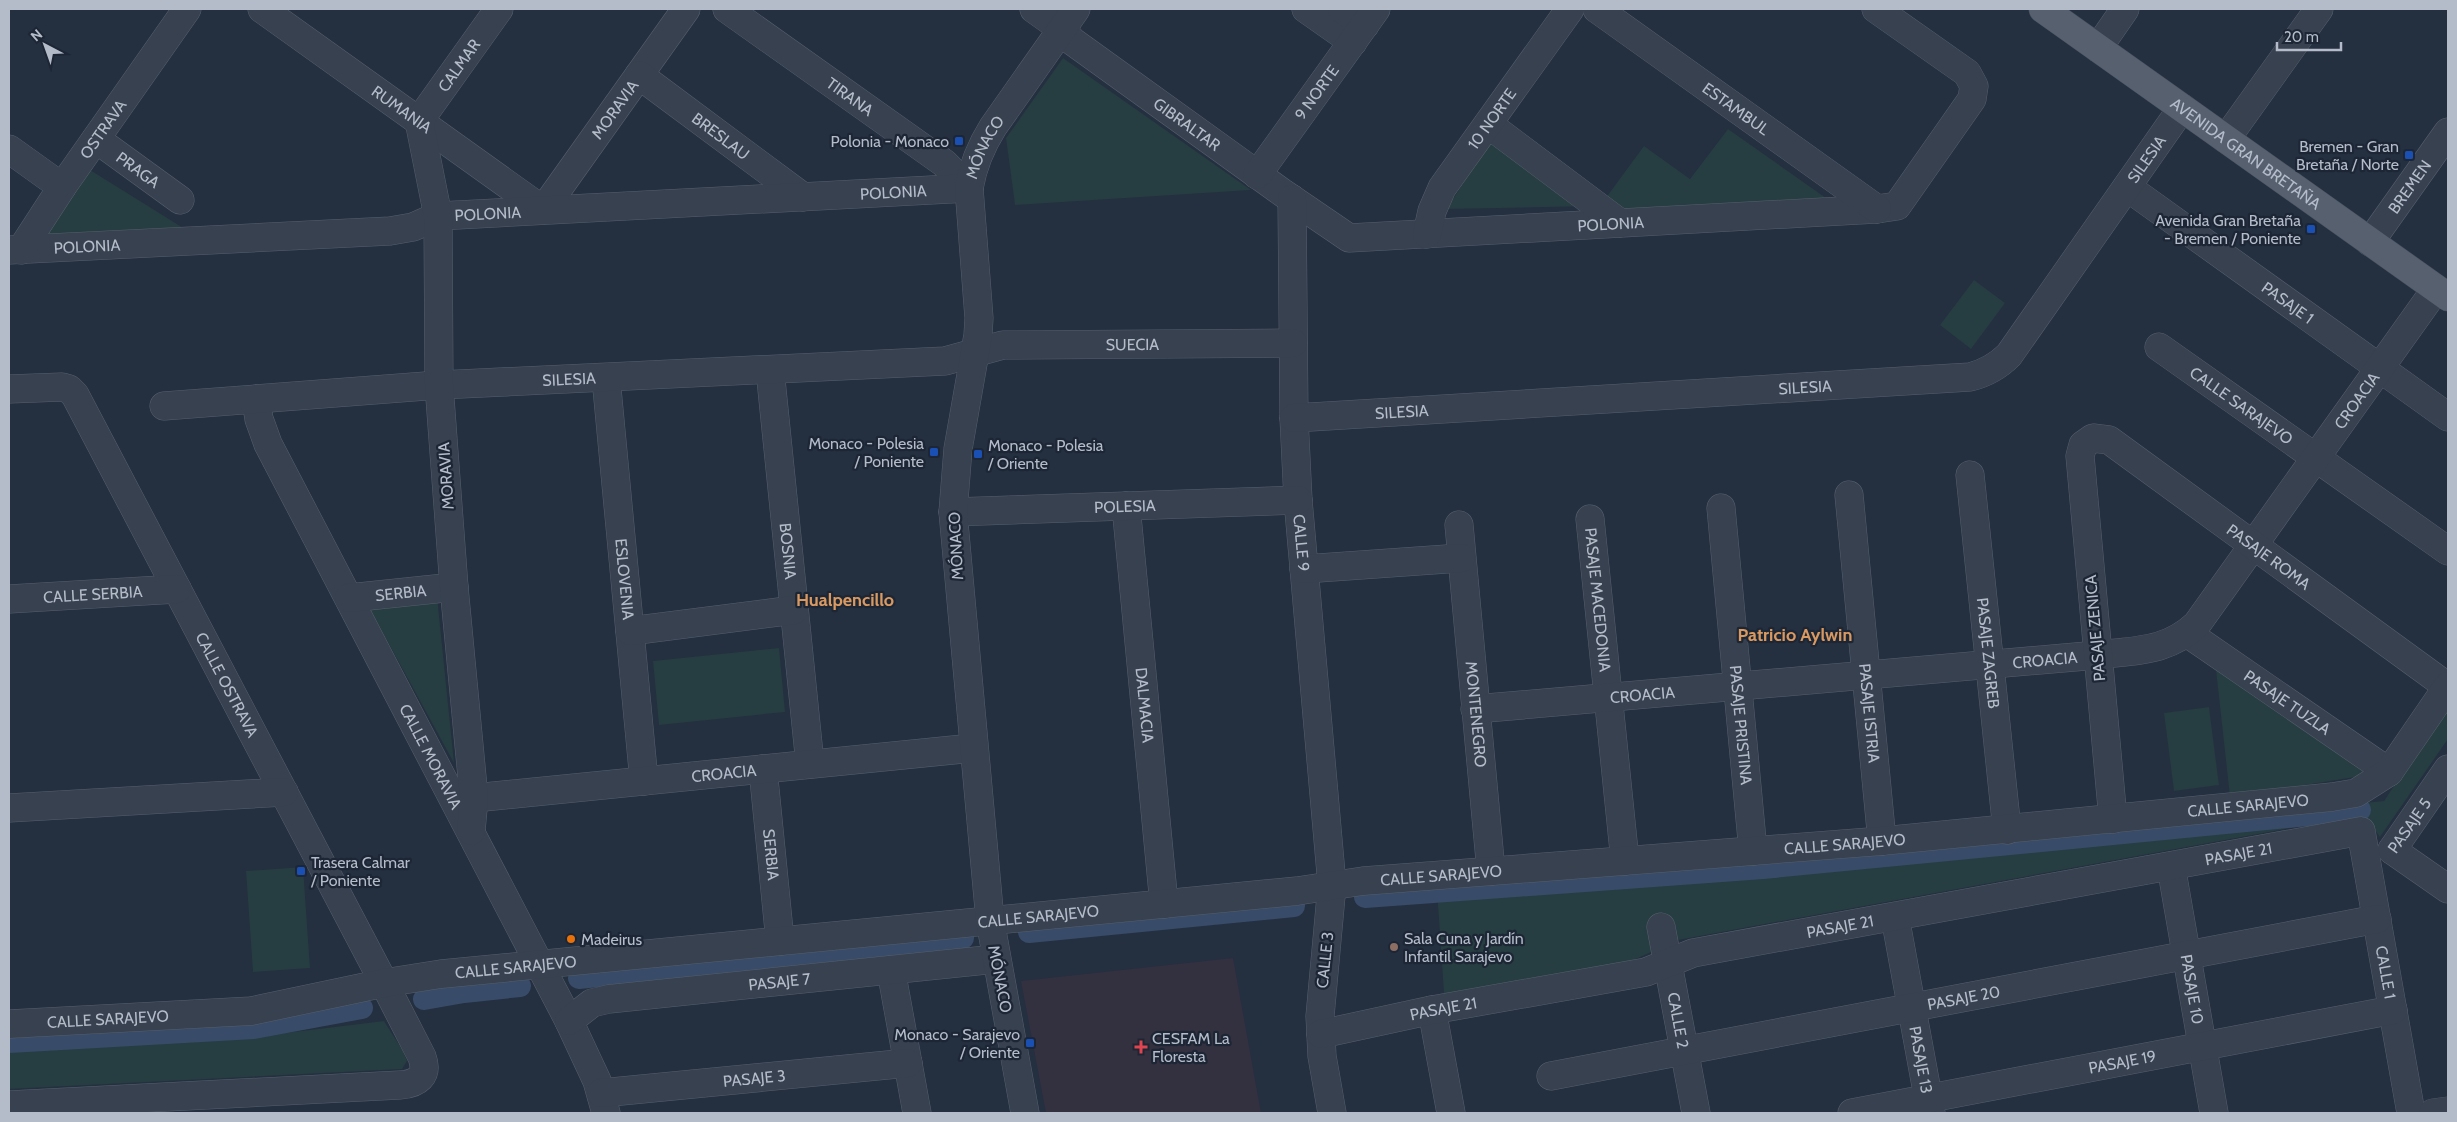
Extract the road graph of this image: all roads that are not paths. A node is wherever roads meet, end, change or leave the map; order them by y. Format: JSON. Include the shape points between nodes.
{"nodes":[{"id":1,"x":187,"y":9,"type":"edge"},
{"id":2,"x":262,"y":9,"type":"edge"},
{"id":3,"x":499,"y":9,"type":"edge"},
{"id":4,"x":686,"y":9,"type":"edge"},
{"id":5,"x":727,"y":9,"type":"edge"},
{"id":6,"x":1034,"y":9,"type":"edge"},
{"id":7,"x":1308,"y":9,"type":"edge"},
{"id":8,"x":1342,"y":9,"type":"edge"},
{"id":9,"x":1570,"y":9,"type":"edge"},
{"id":10,"x":1597,"y":9,"type":"edge"},
{"id":11,"x":1876,"y":9,"type":"edge"},
{"id":12,"x":2043,"y":9,"type":"edge"},
{"id":13,"x":2125,"y":9,"type":"edge"},
{"id":14,"x":2319,"y":9,"type":"edge"},
{"id":15,"x":1069,"y":19,"type":"edge"},
{"id":16,"x":1364,"y":25,"type":"edge"},
{"id":17,"x":2098,"y":48,"type":"junction"},
{"id":18,"x":639,"y":74,"type":"junction"},
{"id":19,"x":2182,"y":108,"type":"junction"},
{"id":20,"x":419,"y":121,"type":"junction"},
{"id":21,"x":1488,"y":124,"type":"junction"},
{"id":22,"x":2448,"y":132,"type":"edge"},
{"id":23,"x":96,"y":139,"type":"junction"},
{"id":24,"x":2226,"y":139,"type":"junction"},
{"id":25,"x":9,"y":149,"type":"edge"},
{"id":26,"x":1257,"y":175,"type":"junction"},
{"id":27,"x":62,"y":187,"type":"junction"},
{"id":28,"x":2127,"y":187,"type":"junction"},
{"id":29,"x":969,"y":188,"type":"junction"},
{"id":30,"x":803,"y":197,"type":"junction"},
{"id":31,"x":1292,"y":199,"type":"junction"},
{"id":32,"x":180,"y":200,"type":"dead end"},
{"id":33,"x":1877,"y":209,"type":"junction"},
{"id":34,"x":543,"y":210,"type":"junction"},
{"id":35,"x":438,"y":216,"type":"junction"},
{"id":36,"x":1620,"y":223,"type":"junction"},
{"id":37,"x":1427,"y":234,"type":"junction"},
{"id":38,"x":1345,"y":236,"type":"joint"},
{"id":39,"x":2370,"y":242,"type":"junction"},
{"id":40,"x":15,"y":250,"type":"edge"},
{"id":41,"x":2442,"y":293,"type":"edge"},
{"id":42,"x":1293,"y":343,"type":"junction"},
{"id":43,"x":2159,"y":347,"type":"dead end"},
{"id":44,"x":975,"y":354,"type":"junction"},
{"id":45,"x":2379,"y":368,"type":"junction"},
{"id":46,"x":770,"y":370,"type":"junction"},
{"id":47,"x":606,"y":378,"type":"junction"},
{"id":48,"x":439,"y":386,"type":"junction"},
{"id":49,"x":9,"y":390,"type":"edge"},
{"id":50,"x":256,"y":399,"type":"junction"},
{"id":51,"x":164,"y":406,"type":"dead end"},
{"id":52,"x":2448,"y":417,"type":"edge"},
{"id":53,"x":1294,"y":418,"type":"junction"},
{"id":54,"x":2088,"y":440,"type":"joint"},
{"id":55,"x":2316,"y":457,"type":"junction"},
{"id":56,"x":1970,"y":475,"type":"dead end"},
{"id":57,"x":1849,"y":495,"type":"dead end"},
{"id":58,"x":1298,"y":500,"type":"junction"},
{"id":59,"x":1126,"y":506,"type":"junction"},
{"id":60,"x":1720,"y":508,"type":"dead end"},
{"id":61,"x":953,"y":512,"type":"junction"},
{"id":62,"x":1590,"y":519,"type":"dead end"},
{"id":63,"x":1459,"y":525,"type":"dead end"},
{"id":64,"x":2253,"y":546,"type":"junction"},
{"id":65,"x":2448,"y":551,"type":"edge"},
{"id":66,"x":1461,"y":558,"type":"junction"},
{"id":67,"x":1304,"y":569,"type":"junction"},
{"id":68,"x":454,"y":587,"type":"junction"},
{"id":69,"x":177,"y":589,"type":"junction"},
{"id":70,"x":349,"y":598,"type":"junction"},
{"id":71,"x":9,"y":599,"type":"edge"},
{"id":72,"x":794,"y":610,"type":"junction"},
{"id":73,"x":630,"y":632,"type":"junction"},
{"id":74,"x":2187,"y":633,"type":"junction"},
{"id":75,"x":2098,"y":654,"type":"junction"},
{"id":76,"x":1990,"y":664,"type":"junction"},
{"id":77,"x":1866,"y":675,"type":"junction"},
{"id":78,"x":1737,"y":686,"type":"junction"},
{"id":79,"x":2448,"y":686,"type":"edge"},
{"id":80,"x":1608,"y":697,"type":"junction"},
{"id":81,"x":1475,"y":709,"type":"junction"},
{"id":82,"x":973,"y":748,"type":"junction"},
{"id":83,"x":810,"y":764,"type":"junction"},
{"id":84,"x":763,"y":769,"type":"junction"},
{"id":85,"x":2389,"y":772,"type":"junction"},
{"id":86,"x":2447,"y":773,"type":"edge"},
{"id":87,"x":644,"y":781,"type":"junction"},
{"id":88,"x":284,"y":792,"type":"junction"},
{"id":89,"x":474,"y":798,"type":"junction"},
{"id":90,"x":9,"y":808,"type":"edge"},
{"id":91,"x":2113,"y":819,"type":"junction"},
{"id":92,"x":2007,"y":830,"type":"junction"},
{"id":93,"x":471,"y":831,"type":"junction"},
{"id":94,"x":2362,"y":831,"type":"joint"},
{"id":95,"x":1882,"y":841,"type":"junction"},
{"id":96,"x":2392,"y":850,"type":"junction"},
{"id":97,"x":1753,"y":851,"type":"junction"},
{"id":98,"x":2366,"y":858,"type":"junction"},
{"id":99,"x":1625,"y":861,"type":"junction"},
{"id":100,"x":2171,"y":866,"type":"junction"},
{"id":101,"x":1491,"y":871,"type":"junction"},
{"id":102,"x":1332,"y":885,"type":"junction"},
{"id":103,"x":2448,"y":889,"type":"edge"},
{"id":104,"x":1164,"y":904,"type":"junction"},
{"id":105,"x":1894,"y":917,"type":"junction"},
{"id":106,"x":2377,"y":919,"type":"junction"},
{"id":107,"x":990,"y":920,"type":"junction"},
{"id":108,"x":1661,"y":927,"type":"dead end"},
{"id":109,"x":780,"y":941,"type":"junction"},
{"id":110,"x":2187,"y":955,"type":"junction"},
{"id":111,"x":996,"y":959,"type":"junction"},
{"id":112,"x":1668,"y":963,"type":"junction"},
{"id":113,"x":540,"y":964,"type":"junction"},
{"id":114,"x":891,"y":970,"type":"junction"},
{"id":115,"x":384,"y":983,"type":"junction"},
{"id":116,"x":1911,"y":1006,"type":"junction"},
{"id":117,"x":1432,"y":1010,"type":"junction"},
{"id":118,"x":2393,"y":1010,"type":"junction"},
{"id":119,"x":569,"y":1021,"type":"junction"},
{"id":120,"x":9,"y":1024,"type":"edge"},
{"id":121,"x":1321,"y":1034,"type":"junction"},
{"id":122,"x":2203,"y":1046,"type":"junction"},
{"id":123,"x":1684,"y":1050,"type":"junction"},
{"id":124,"x":908,"y":1063,"type":"junction"},
{"id":125,"x":1551,"y":1076,"type":"dead end"},
{"id":126,"x":604,"y":1103,"type":"edge"},
{"id":127,"x":245,"y":1104,"type":"edge"},
{"id":128,"x":9,"y":1105,"type":"edge"},
{"id":129,"x":1930,"y":1106,"type":"edge"},
{"id":130,"x":2448,"y":1111,"type":"edge"},
{"id":131,"x":916,"y":1113,"type":"edge"},
{"id":132,"x":1025,"y":1113,"type":"edge"},
{"id":133,"x":1332,"y":1113,"type":"edge"},
{"id":134,"x":1451,"y":1113,"type":"edge"},
{"id":135,"x":1696,"y":1113,"type":"edge"},
{"id":136,"x":1852,"y":1113,"type":"edge"},
{"id":137,"x":2214,"y":1113,"type":"edge"},
{"id":138,"x":2411,"y":1113,"type":"edge"},
{"id":139,"x":2433,"y":1113,"type":"edge"}],
"edges":[{"from":1,"to":23,"type":"street","name":"OSTRAVA"},
{"from":2,"to":20,"type":"street","name":"RUMANIA"},
{"from":3,"to":20,"type":"street","name":"CALMAR"},
{"from":4,"to":18,"type":"street","name":"MORAVIA"},
{"from":5,"to":29,"type":"street","name":"TIRANA","via":[[944,163]]},
{"from":6,"to":15,"type":"street","name":"GIBRALTAR"},
{"from":7,"to":16,"type":"street"},
{"from":8,"to":16,"type":"street"},
{"from":9,"to":21,"type":"street","name":"10 NORTE"},
{"from":10,"to":33,"type":"street","name":"ESTAMBUL"},
{"from":11,"to":33,"type":"street","name":"POLONIA","via":[[1967,74],[1974,86],[1972,100],[1900,204]]},
{"from":12,"to":17,"type":"main road","name":"AVENIDA GRAN BRETAÑA"},
{"from":13,"to":17,"type":"street"},
{"from":14,"to":24,"type":"street"},
{"from":15,"to":26,"type":"street","name":"GIBRALTAR","via":[[1072,42]]},
{"from":15,"to":29,"type":"street","name":"MÓNACO","via":[[983,142]]},
{"from":16,"to":26,"type":"street","name":"9 NORTE"},
{"from":17,"to":19,"type":"main road","name":"AVENIDA GRAN BRETAÑA"},
{"from":18,"to":30,"type":"street","name":"BRESLAU"},
{"from":18,"to":34,"type":"street","name":"MORAVIA"},
{"from":19,"to":24,"type":"main road","name":"AVENIDA GRAN BRETAÑA"},
{"from":19,"to":28,"type":"street","name":"SILESIA"},
{"from":20,"to":34,"type":"street","name":"RUMANIA"},
{"from":20,"to":35,"type":"street","name":"MORAVIA"},
{"from":21,"to":36,"type":"street"},
{"from":21,"to":37,"type":"street","name":"10 NORTE","via":[[1442,188]]},
{"from":22,"to":39,"type":"street","name":"BREMEN"},
{"from":23,"to":27,"type":"street","name":"OSTRAVA"},
{"from":23,"to":32,"type":"street","name":"PRAGA"},
{"from":24,"to":39,"type":"main road","name":"AVENIDA GRAN BRETAÑA"},
{"from":25,"to":27,"type":"street"},
{"from":26,"to":31,"type":"street","name":"GIBRALTAR"},
{"from":27,"to":40,"type":"street","name":"OSTRAVA"},
{"from":28,"to":45,"type":"street","name":"PASAJE 1"},
{"from":28,"to":53,"type":"street","name":"SILESIA","via":[[2009,354],[2001,363],[1981,374],[1960,378]]},
{"from":29,"to":30,"type":"street","name":"POLONIA"},
{"from":29,"to":44,"type":"street","name":"MÓNACO","via":[[979,318]]},
{"from":30,"to":34,"type":"street","name":"POLONIA"},
{"from":31,"to":38,"type":"street","name":"GIBRALTAR"},
{"from":31,"to":42,"type":"street","name":"CALLE 9"},
{"from":33,"to":36,"type":"street","name":"POLONIA"},
{"from":34,"to":35,"type":"street","name":"POLONIA"},
{"from":35,"to":40,"type":"street","name":"POLONIA","via":[[413,227],[390,231]]},
{"from":35,"to":48,"type":"street","name":"MORAVIA"},
{"from":36,"to":37,"type":"street","name":"POLONIA"},
{"from":37,"to":38,"type":"street","name":"POLONIA"},
{"from":39,"to":41,"type":"main road","name":"AVENIDA GRAN BRETAÑA"},
{"from":41,"to":45,"type":"street","name":"CROACIA"},
{"from":42,"to":44,"type":"street","name":"SUECIA","via":[[1003,345]]},
{"from":42,"to":53,"type":"street","name":"CALLE 9"},
{"from":43,"to":55,"type":"street","name":"CALLE SARAJEVO"},
{"from":44,"to":46,"type":"street","name":"SILESIA","via":[[945,361]]},
{"from":44,"to":61,"type":"street","name":"MÓNACO","via":[[958,449]]},
{"from":45,"to":52,"type":"street","name":"PASAJE 1"},
{"from":45,"to":55,"type":"street","name":"CROACIA"},
{"from":46,"to":47,"type":"street","name":"SILESIA"},
{"from":46,"to":72,"type":"street","name":"BOSNIA"},
{"from":47,"to":48,"type":"street","name":"SILESIA"},
{"from":47,"to":73,"type":"street","name":"ESLOVENIA"},
{"from":48,"to":50,"type":"street","name":"SILESIA"},
{"from":48,"to":68,"type":"street","name":"MORAVIA"},
{"from":49,"to":69,"type":"street","name":"CALLE OSTRAVA","via":[[62,387],[75,395]]},
{"from":50,"to":51,"type":"street","name":"SILESIA"},
{"from":50,"to":70,"type":"street","name":"CALLE MORAVIA","via":[[265,438]]},
{"from":53,"to":58,"type":"street","name":"CALLE 9"},
{"from":54,"to":64,"type":"street","name":"PASAJE ROMA","via":[[2098,437],[2109,440]]},
{"from":54,"to":75,"type":"street","name":"PASAJE ZENICA","via":[[2080,450],[2080,456]]},
{"from":55,"to":64,"type":"street","name":"CROACIA"},
{"from":55,"to":65,"type":"street","name":"CALLE SARAJEVO"},
{"from":56,"to":76,"type":"street","name":"PASAJE ZAGREB"},
{"from":57,"to":77,"type":"street","name":"PASAJE ISTRIA"},
{"from":58,"to":59,"type":"street","name":"POLESIA"},
{"from":58,"to":67,"type":"street","name":"CALLE 9"},
{"from":59,"to":61,"type":"street","name":"POLESIA"},
{"from":59,"to":104,"type":"street","name":"DALMACIA"},
{"from":60,"to":78,"type":"street","name":"PASAJE PRISTINA"},
{"from":61,"to":82,"type":"street","name":"MÓNACO"},
{"from":62,"to":80,"type":"street","name":"PASAJE MACEDONIA"},
{"from":63,"to":66,"type":"street","name":"MONTENEGRO"},
{"from":64,"to":74,"type":"street","name":"CROACIA","via":[[2197,624]]},
{"from":64,"to":79,"type":"street","name":"PASAJE ROMA"},
{"from":66,"to":67,"type":"street"},
{"from":66,"to":81,"type":"street","name":"MONTENEGRO"},
{"from":67,"to":102,"type":"street","name":"CALLE 9"},
{"from":68,"to":70,"type":"street","name":"SERBIA"},
{"from":68,"to":89,"type":"street","name":"MORAVIA"},
{"from":69,"to":71,"type":"street","name":"CALLE SERBIA"},
{"from":69,"to":88,"type":"street","name":"CALLE OSTRAVA"},
{"from":70,"to":93,"type":"street","name":"CALLE MORAVIA"},
{"from":72,"to":73,"type":"street"},
{"from":72,"to":83,"type":"street","name":"BOSNIA"},
{"from":73,"to":87,"type":"street","name":"ESLOVENIA"},
{"from":74,"to":75,"type":"street","name":"CROACIA","via":[[2157,648]]},
{"from":74,"to":85,"type":"street","name":"PASAJE TUZLA"},
{"from":75,"to":76,"type":"street","name":"CROACIA"},
{"from":75,"to":91,"type":"street","name":"PASAJE ZENICA"},
{"from":76,"to":77,"type":"street","name":"CROACIA"},
{"from":76,"to":92,"type":"street","name":"PASAJE ZAGREB"},
{"from":77,"to":78,"type":"street","name":"CROACIA"},
{"from":77,"to":95,"type":"street","name":"PASAJE ISTRIA"},
{"from":78,"to":80,"type":"street","name":"CROACIA"},
{"from":78,"to":97,"type":"street","name":"PASAJE PRISTINA"},
{"from":79,"to":85,"type":"street","name":"CALLE SARAJEVO"},
{"from":80,"to":81,"type":"street","name":"CROACIA"},
{"from":80,"to":99,"type":"street","name":"PASAJE MACEDONIA"},
{"from":81,"to":101,"type":"street","name":"MONTENEGRO"},
{"from":82,"to":83,"type":"street","name":"CROACIA"},
{"from":82,"to":107,"type":"street","name":"MÓNACO"},
{"from":83,"to":84,"type":"street","name":"CROACIA"},
{"from":84,"to":87,"type":"street","name":"CROACIA"},
{"from":84,"to":109,"type":"street","name":"SERBIA"},
{"from":85,"to":91,"type":"street","name":"CALLE SARAJEVO","via":[[2356,793]]},
{"from":86,"to":96,"type":"street","name":"PASAJE 5"},
{"from":87,"to":89,"type":"street","name":"CROACIA"},
{"from":88,"to":90,"type":"street"},
{"from":88,"to":115,"type":"street","name":"CALLE OSTRAVA"},
{"from":89,"to":93,"type":"street","name":"MORAVIA"},
{"from":91,"to":92,"type":"street","name":"CALLE SARAJEVO"},
{"from":92,"to":95,"type":"street","name":"CALLE SARAJEVO"},
{"from":93,"to":113,"type":"street","name":"CALLE MORAVIA"},
{"from":94,"to":98,"type":"street","name":"CALLE 1"},
{"from":94,"to":100,"type":"street","name":"PASAJE 21"},
{"from":95,"to":97,"type":"street","name":"CALLE SARAJEVO"},
{"from":96,"to":98,"type":"street"},
{"from":96,"to":103,"type":"street","name":"PASAJE 5"},
{"from":97,"to":99,"type":"street","name":"CALLE SARAJEVO"},
{"from":98,"to":106,"type":"street","name":"CALLE 1"},
{"from":99,"to":101,"type":"street","name":"CALLE SARAJEVO"},
{"from":100,"to":105,"type":"street","name":"PASAJE 21"},
{"from":100,"to":110,"type":"street","name":"PASAJE 10"},
{"from":101,"to":102,"type":"street","name":"CALLE SARAJEVO"},
{"from":102,"to":104,"type":"street","name":"CALLE SARAJEVO"},
{"from":102,"to":121,"type":"street","name":"CALLE 3"},
{"from":104,"to":107,"type":"street","name":"CALLE SARAJEVO"},
{"from":105,"to":112,"type":"street","name":"PASAJE 21","via":[[1693,953]]},
{"from":105,"to":116,"type":"street","name":"PASAJE 13"},
{"from":106,"to":110,"type":"street","name":"PASAJE 20"},
{"from":106,"to":118,"type":"street","name":"CALLE 1"},
{"from":107,"to":109,"type":"street","name":"CALLE SARAJEVO"},
{"from":107,"to":111,"type":"street","name":"MÓNACO"},
{"from":108,"to":112,"type":"street","name":"CALLE 2"},
{"from":109,"to":113,"type":"street","name":"CALLE SARAJEVO"},
{"from":110,"to":116,"type":"street","name":"PASAJE 20"},
{"from":110,"to":122,"type":"street","name":"PASAJE 10"},
{"from":111,"to":114,"type":"street","name":"PASAJE 7"},
{"from":111,"to":132,"type":"street","name":"MÓNACO"},
{"from":112,"to":117,"type":"street","name":"PASAJE 21","via":[[1646,972]]},
{"from":112,"to":123,"type":"street","name":"CALLE 2"},
{"from":113,"to":115,"type":"street","name":"CALLE SARAJEVO"},
{"from":113,"to":119,"type":"street","name":"CALLE MORAVIA"},
{"from":114,"to":119,"type":"street","name":"PASAJE 7","via":[[610,999],[592,1003]]},
{"from":114,"to":124,"type":"street"},
{"from":115,"to":120,"type":"street","name":"CALLE SARAJEVO","via":[[251,1011]]},
{"from":115,"to":127,"type":"street","via":[[422,1057],[425,1069],[419,1080],[409,1084]]},
{"from":116,"to":123,"type":"street","name":"PASAJE 20"},
{"from":116,"to":129,"type":"street","name":"PASAJE 13"},
{"from":117,"to":121,"type":"street","name":"PASAJE 21"},
{"from":117,"to":134,"type":"street"},
{"from":118,"to":122,"type":"street","name":"PASAJE 19"},
{"from":118,"to":138,"type":"street","name":"CALLE 1"},
{"from":119,"to":126,"type":"street","name":"CALLE MORAVIA"},
{"from":121,"to":133,"type":"street"},
{"from":122,"to":129,"type":"street","name":"PASAJE 19"},
{"from":122,"to":137,"type":"street","name":"PASAJE 10"},
{"from":123,"to":125,"type":"street","name":"PASAJE 20"},
{"from":123,"to":135,"type":"street","name":"CALLE 2"},
{"from":124,"to":126,"type":"street","name":"PASAJE 3"},
{"from":124,"to":131,"type":"street"},
{"from":127,"to":128,"type":"street"},
{"from":129,"to":136,"type":"street","name":"PASAJE 19"},
{"from":130,"to":139,"type":"street"}]}
